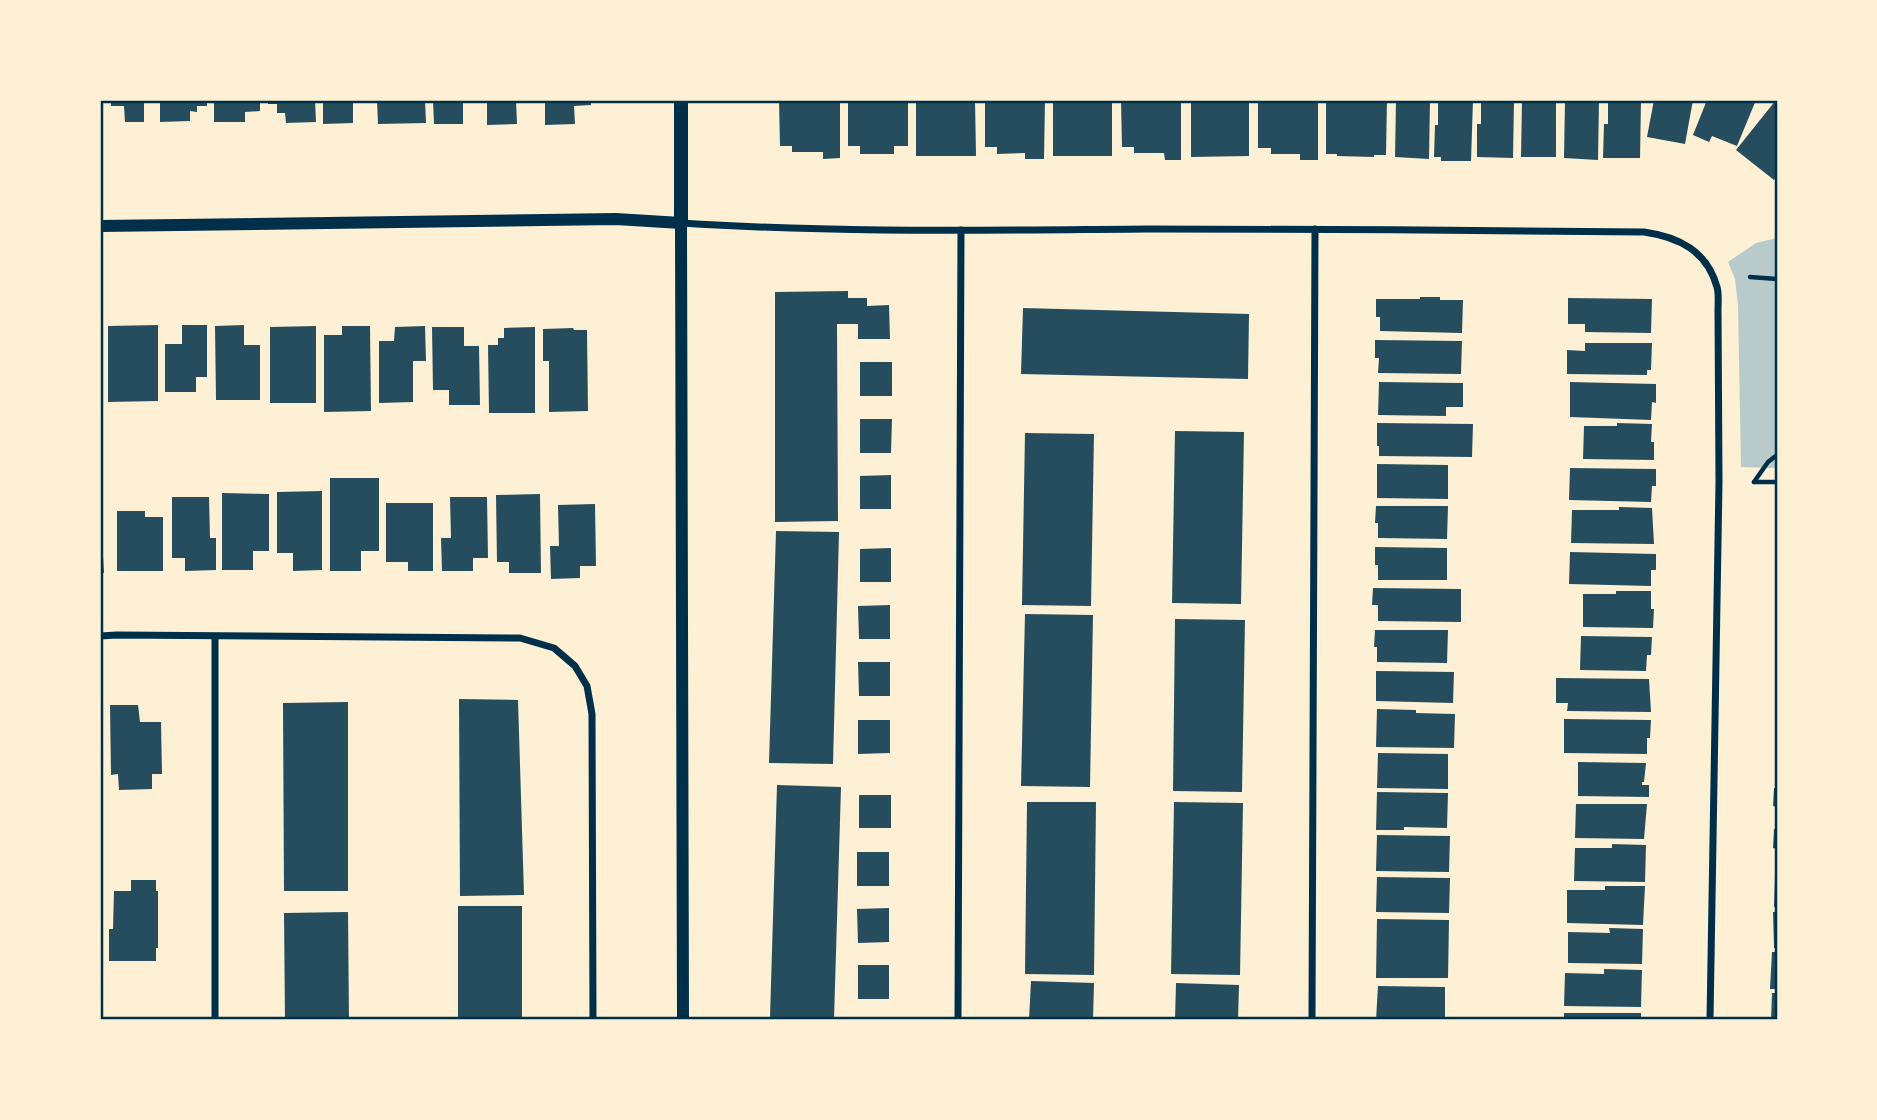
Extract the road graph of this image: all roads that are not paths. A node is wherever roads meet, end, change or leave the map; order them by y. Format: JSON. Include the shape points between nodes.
{"nodes":[{"id":1,"x":681,"y":100,"type":"edge"},
{"id":2,"x":681,"y":223,"type":"junction"},
{"id":3,"x":100,"y":226,"type":"edge"},
{"id":4,"x":1315,"y":229,"type":"junction"},
{"id":5,"x":961,"y":230,"type":"junction"},
{"id":6,"x":100,"y":636,"type":"edge"},
{"id":7,"x":215,"y":637,"type":"junction"},
{"id":8,"x":215,"y":1020,"type":"edge"},
{"id":9,"x":593,"y":1020,"type":"edge"},
{"id":10,"x":683,"y":1020,"type":"edge"},
{"id":11,"x":958,"y":1020,"type":"edge"},
{"id":12,"x":1312,"y":1020,"type":"edge"},
{"id":13,"x":1710,"y":1020,"type":"edge"}],
"edges":[{"from":1,"to":2,"type":"main road"},
{"from":2,"to":3,"type":"street","via":[[616,219]]},
{"from":2,"to":5,"type":"street"},
{"from":2,"to":10,"type":"street"},
{"from":4,"to":5,"type":"street"},
{"from":4,"to":12,"type":"street"},
{"from":4,"to":13,"type":"street","via":[[1644,232],[1686,244],[1710,270],[1717,289],[1718,350]]},
{"from":5,"to":11,"type":"street"},
{"from":6,"to":7,"type":"street"},
{"from":7,"to":8,"type":"street"},
{"from":7,"to":9,"type":"street","via":[[520,638],[554,648],[575,666],[587,686],[592,714]]}]}
